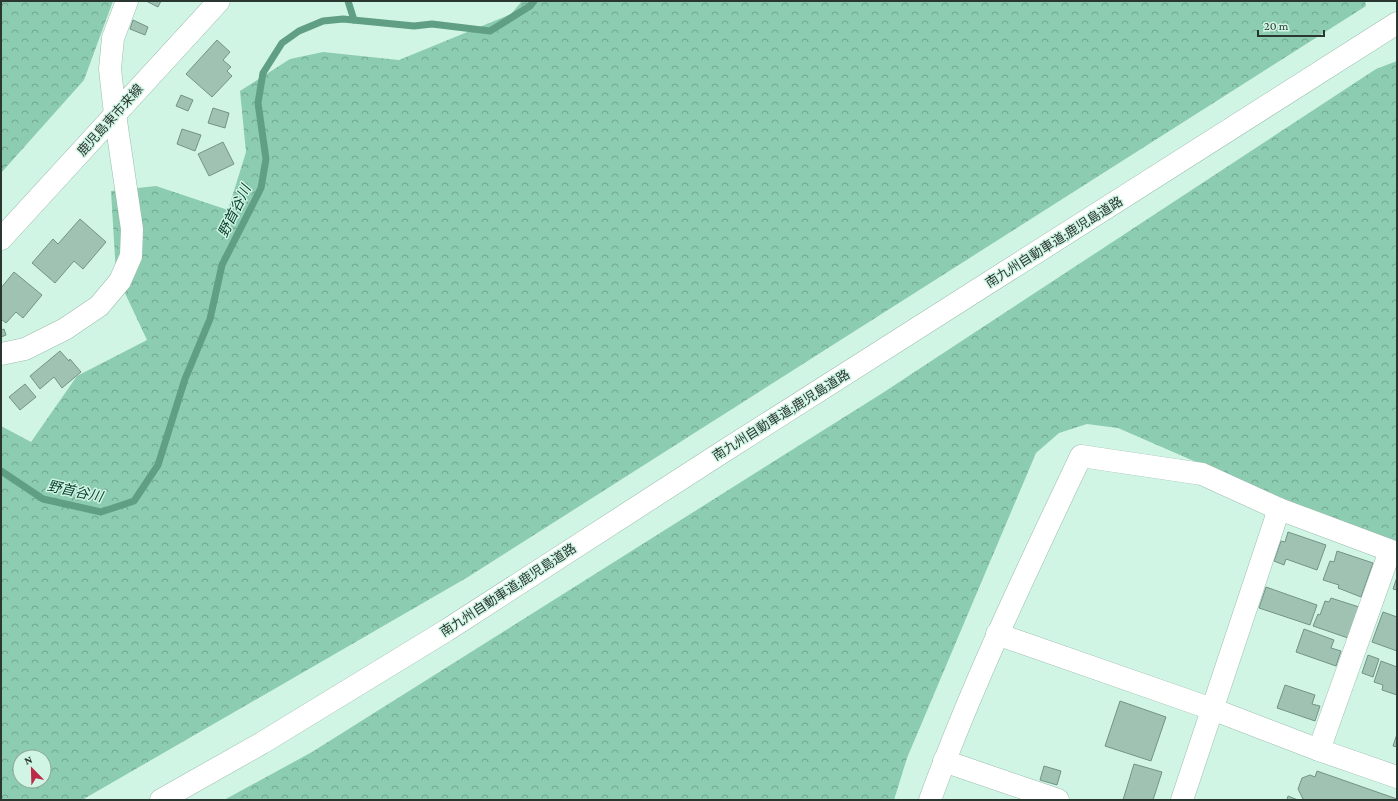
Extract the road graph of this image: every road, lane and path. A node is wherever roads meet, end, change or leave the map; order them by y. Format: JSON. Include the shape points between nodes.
{"nodes":[{"id":1,"x":127,"y":1,"type":"edge"},
{"id":2,"x":219,"y":1,"type":"edge"},
{"id":3,"x":1397,"y":24,"type":"edge"},
{"id":4,"x":115,"y":114,"type":"junction"},
{"id":5,"x":1,"y":239,"type":"edge"},
{"id":6,"x":1,"y":354,"type":"edge"},
{"id":7,"x":1279,"y":509,"type":"junction"},
{"id":8,"x":1394,"y":552,"type":"edge"},
{"id":9,"x":997,"y":634,"type":"junction"},
{"id":10,"x":1212,"y":710,"type":"junction"},
{"id":11,"x":1320,"y":750,"type":"junction"},
{"id":12,"x":944,"y":761,"type":"junction"},
{"id":13,"x":1397,"y":777,"type":"edge"},
{"id":14,"x":160,"y":800,"type":"edge"},
{"id":15,"x":930,"y":800,"type":"edge"},
{"id":16,"x":1058,"y":800,"type":"edge"},
{"id":17,"x":1182,"y":800,"type":"edge"}],
"edges":[{"from":1,"to":4,"type":"main road","via":[[113,38],[110,69]]},
{"from":2,"to":4,"type":"main road","name":"鹿児島東市来線"},
{"from":3,"to":14,"type":"main road","name":"南九州自動車道;鹿児島道路","via":[[446,630],[262,743]]},
{"from":4,"to":5,"type":"main road","name":"鹿児島東市来線"},
{"from":4,"to":6,"type":"main road","via":[[132,230],[131,256],[120,281],[100,306],[65,329],[25,349]]},
{"from":7,"to":8,"type":"main road"},
{"from":7,"to":9,"type":"main road","via":[[1202,474],[1081,456]]},
{"from":7,"to":10,"type":"main road"},
{"from":8,"to":11,"type":"main road"},
{"from":9,"to":10,"type":"main road"},
{"from":9,"to":12,"type":"main road"},
{"from":10,"to":11,"type":"main road"},
{"from":10,"to":17,"type":"main road"},
{"from":11,"to":13,"type":"main road"},
{"from":12,"to":15,"type":"main road"},
{"from":12,"to":16,"type":"main road"}]}
